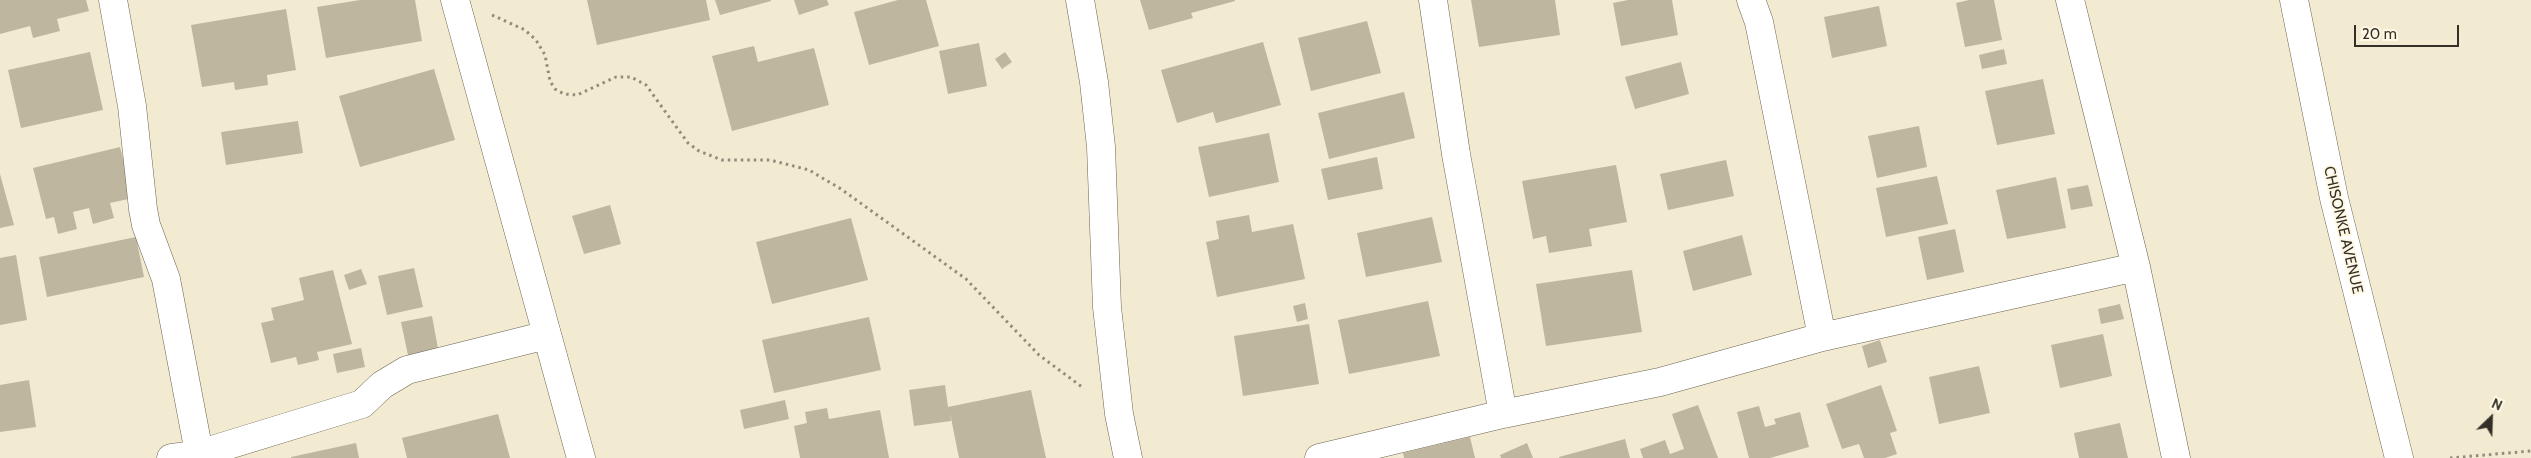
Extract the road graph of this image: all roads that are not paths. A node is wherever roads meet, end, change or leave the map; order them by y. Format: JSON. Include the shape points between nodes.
{"nodes":[{"id":1,"x":113,"y":0,"type":"edge"},
{"id":2,"x":455,"y":0,"type":"edge"},
{"id":3,"x":1080,"y":0,"type":"edge"},
{"id":4,"x":1433,"y":0,"type":"edge"},
{"id":5,"x":1751,"y":0,"type":"edge"},
{"id":6,"x":2070,"y":0,"type":"edge"},
{"id":7,"x":2294,"y":0,"type":"edge"},
{"id":8,"x":2136,"y":267,"type":"junction"},
{"id":9,"x":548,"y":335,"type":"junction"},
{"id":10,"x":1822,"y":337,"type":"junction"},
{"id":11,"x":1503,"y":414,"type":"junction"},
{"id":12,"x":199,"y":456,"type":"edge"},
{"id":13,"x":172,"y":458,"type":"edge"},
{"id":14,"x":581,"y":458,"type":"edge"},
{"id":15,"x":1128,"y":458,"type":"edge"},
{"id":16,"x":1319,"y":458,"type":"edge"},
{"id":17,"x":2176,"y":458,"type":"edge"},
{"id":18,"x":2399,"y":458,"type":"edge"}],
"edges":[{"from":1,"to":12,"type":"street","via":[[132,106],[146,225],[166,279]]},
{"from":2,"to":9,"type":"street"},
{"from":3,"to":15,"type":"street","via":[[1100,138],[1107,307],[1119,414]]},
{"from":4,"to":11,"type":"street"},
{"from":5,"to":10,"type":"street","via":[[1759,22]]},
{"from":6,"to":8,"type":"street"},
{"from":7,"to":18,"type":"street","name":"CHISONKE AVENUE","via":[[2334,198]]},
{"from":8,"to":10,"type":"street"},
{"from":8,"to":17,"type":"street"},
{"from":9,"to":12,"type":"street","via":[[407,370],[382,384],[362,404]]},
{"from":9,"to":14,"type":"street"},
{"from":10,"to":11,"type":"street","via":[[1660,382]]},
{"from":11,"to":16,"type":"street"},
{"from":12,"to":13,"type":"street"}]}
